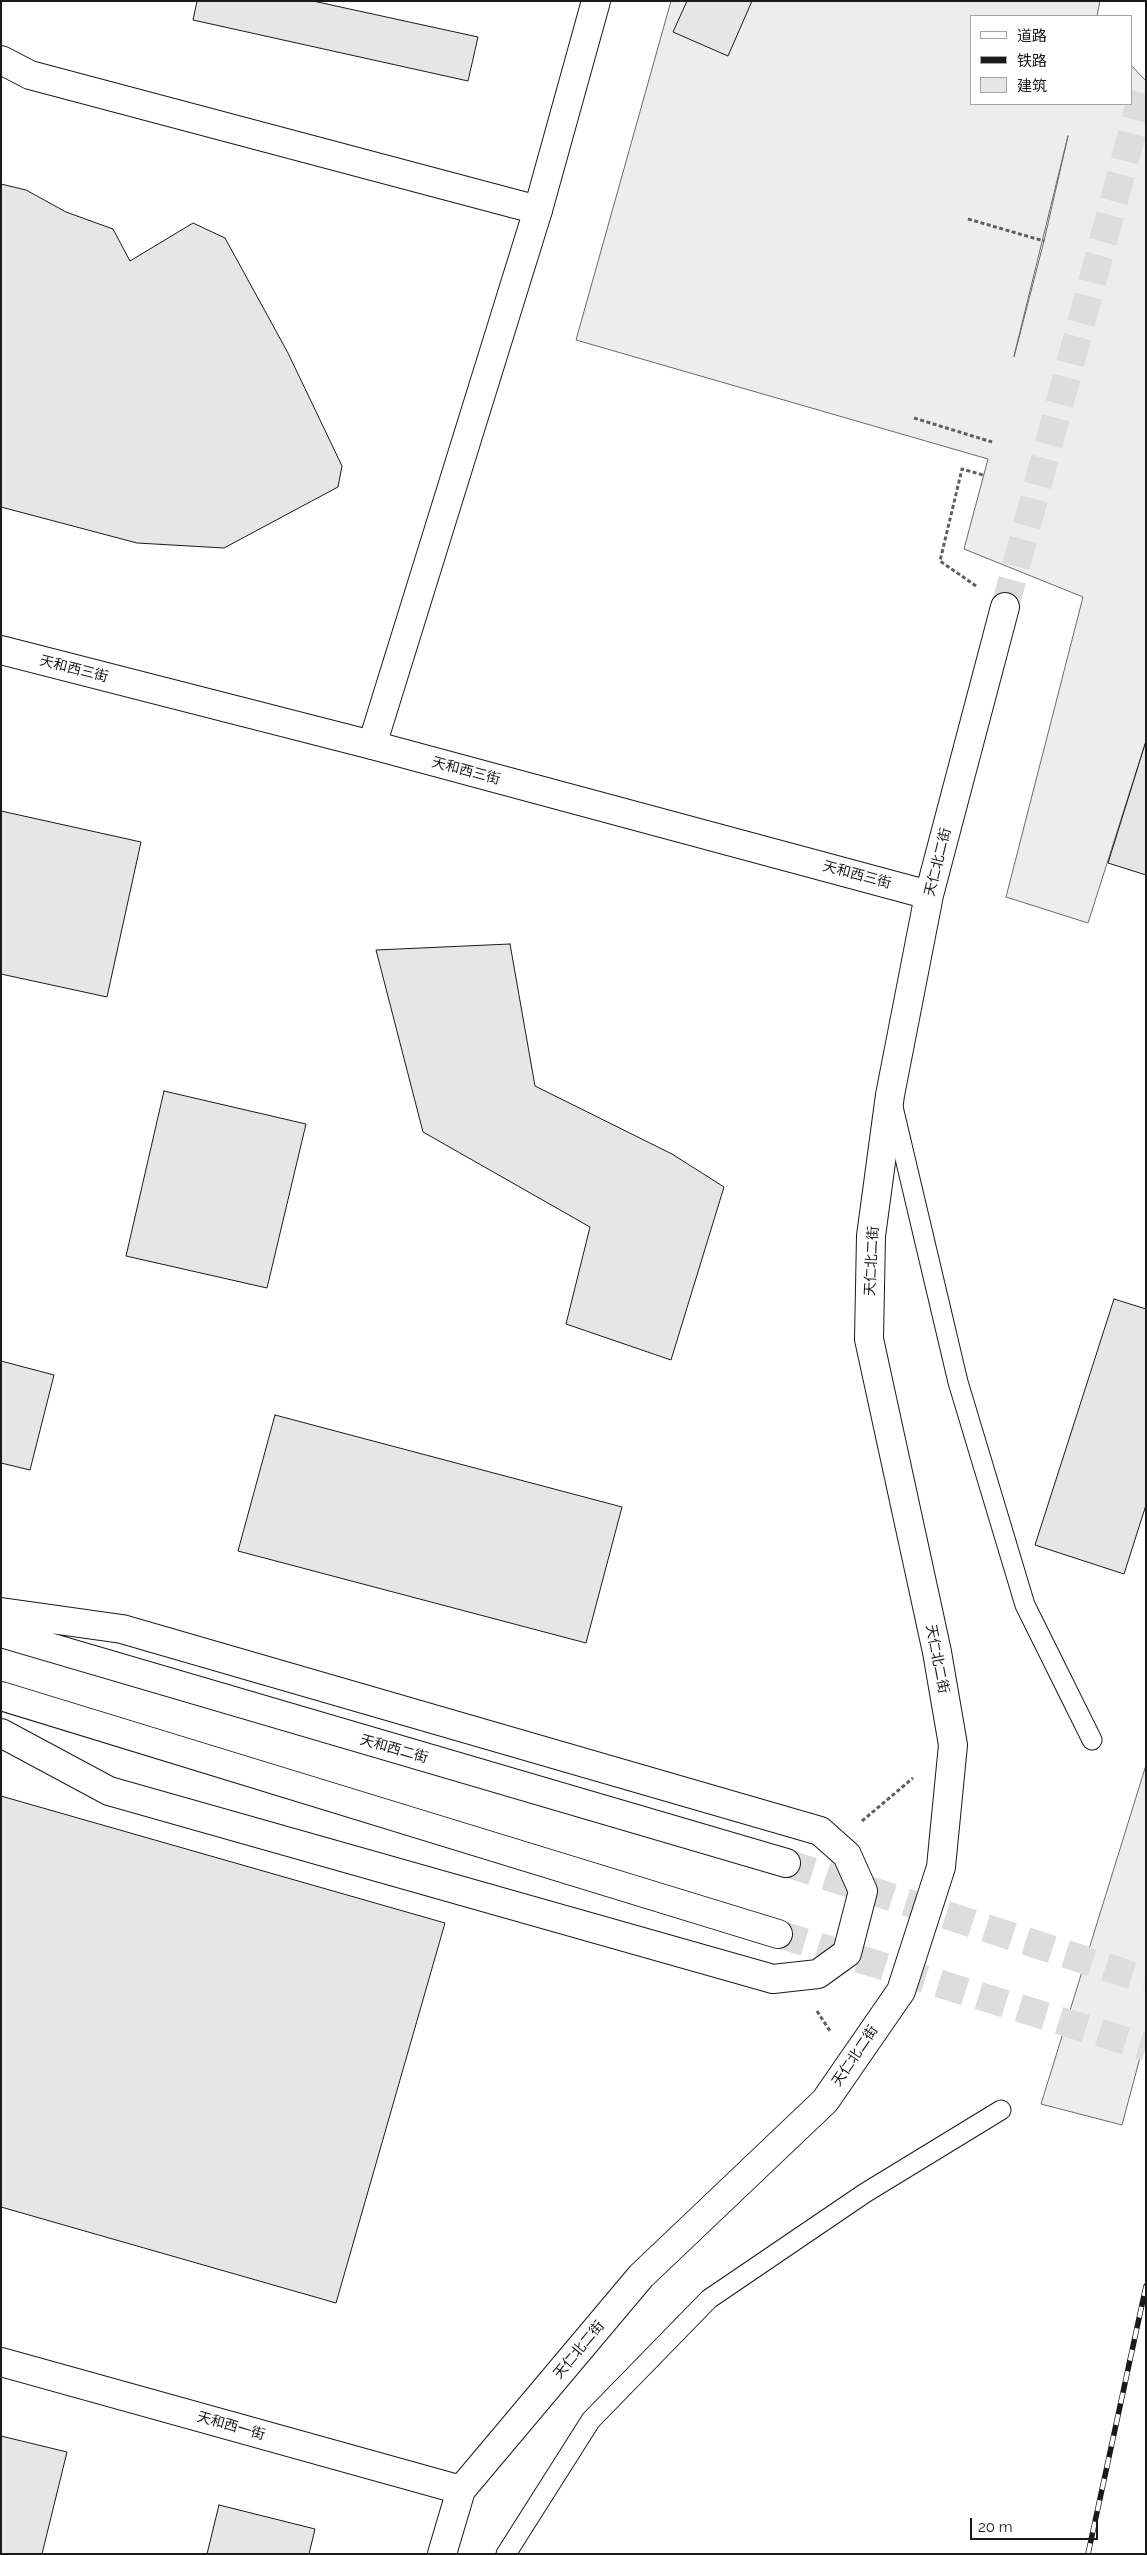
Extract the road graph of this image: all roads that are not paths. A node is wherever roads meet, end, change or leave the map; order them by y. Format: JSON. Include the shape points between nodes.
{"nodes":[{"id":1,"x":596,"y":1,"type":"edge"},
{"id":2,"x":1,"y":60,"type":"edge"},
{"id":3,"x":538,"y":210,"type":"junction"},
{"id":4,"x":1005,"y":607,"type":"tunnel mouth"},
{"id":5,"x":1,"y":650,"type":"edge"},
{"id":6,"x":372,"y":746,"type":"junction"},
{"id":7,"x":929,"y":895,"type":"junction"},
{"id":8,"x":890,"y":1095,"type":"junction"},
{"id":9,"x":1,"y":1612,"type":"edge"},
{"id":10,"x":1,"y":1633,"type":"edge"},
{"id":11,"x":1,"y":1696,"type":"edge"},
{"id":12,"x":1,"y":1733,"type":"edge"},
{"id":13,"x":1092,"y":1740,"type":"dead end"},
{"id":14,"x":786,"y":1863,"type":"tunnel mouth"},
{"id":15,"x":778,"y":1934,"type":"tunnel mouth"},
{"id":16,"x":1001,"y":2110,"type":"dead end"},
{"id":17,"x":1,"y":2362,"type":"edge"},
{"id":18,"x":462,"y":2490,"type":"junction"},
{"id":19,"x":442,"y":2554,"type":"edge"},
{"id":20,"x":506,"y":2554,"type":"edge"}],
"edges":[{"from":1,"to":3,"type":"street"},
{"from":2,"to":3,"type":"street","via":[[30,75]]},
{"from":3,"to":6,"type":"street"},
{"from":4,"to":7,"type":"street","name":"天仁北二街"},
{"from":5,"to":6,"type":"street","name":"天和西三街"},
{"from":6,"to":7,"type":"street","name":"天和西三街"},
{"from":7,"to":8,"type":"street","name":"天仁北二街"},
{"from":8,"to":13,"type":"lane","via":[[958,1382],[1025,1605]]},
{"from":8,"to":18,"type":"street","name":"天仁北二街","via":[[871,1236],[869,1339],[953,1745],[941,1867],[901,1991],[825,2101],[641,2276]]},
{"from":9,"to":12,"type":"street","via":[[122,1629],[820,1831],[848,1855],[863,1891],[847,1953],[818,1974],[773,1979],[110,1791]]},
{"from":10,"to":14,"type":"street","name":"天和西二街"},
{"from":11,"to":15,"type":"street"},
{"from":16,"to":20,"type":"lane","via":[[865,2193],[709,2299],[591,2420]]},
{"from":17,"to":18,"type":"street","name":"天和西一街"},
{"from":18,"to":19,"type":"street","name":"天仁北二街"}]}
